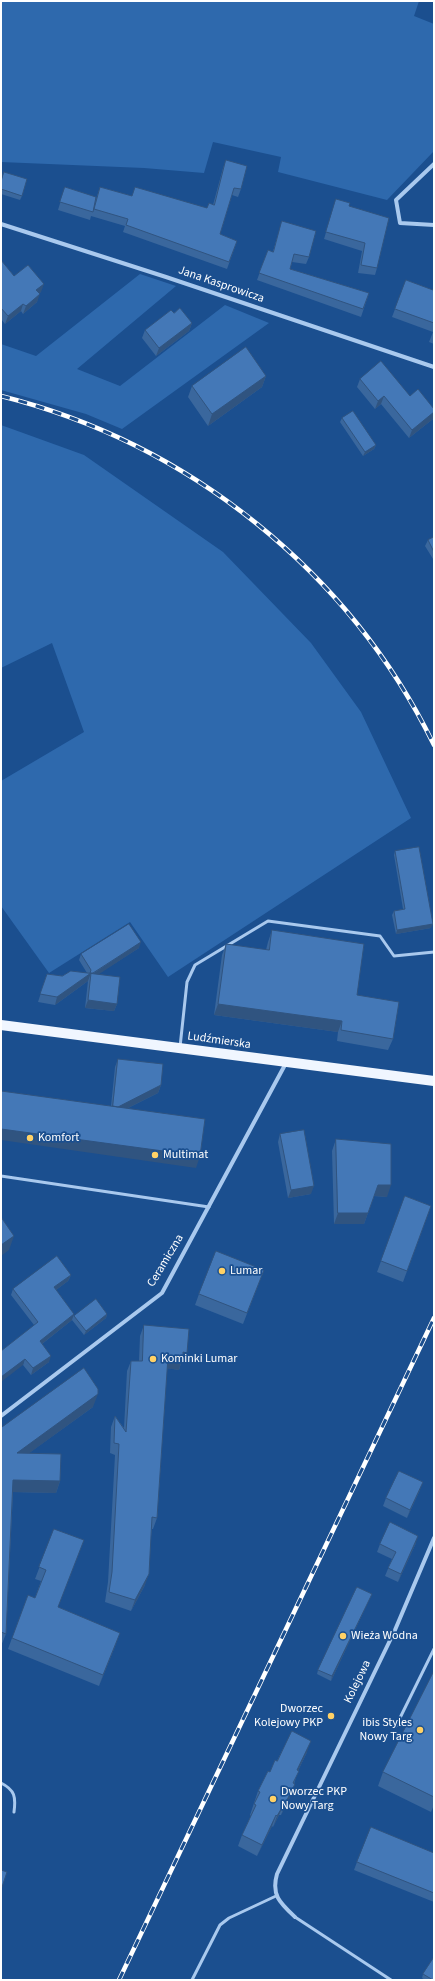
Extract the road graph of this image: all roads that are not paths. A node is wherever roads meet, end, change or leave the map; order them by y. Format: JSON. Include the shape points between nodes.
{"nodes":[{"id":1,"x":434,"y":164,"type":"edge"},
{"id":2,"x":1,"y":224,"type":"edge"},
{"id":3,"x":434,"y":226,"type":"edge"},
{"id":4,"x":434,"y":367,"type":"edge"},
{"id":5,"x":434,"y":952,"type":"edge"},
{"id":6,"x":1,"y":1025,"type":"edge"},
{"id":7,"x":179,"y":1049,"type":"junction"},
{"id":8,"x":286,"y":1063,"type":"junction"},
{"id":9,"x":434,"y":1082,"type":"edge"},
{"id":10,"x":1,"y":1176,"type":"edge"},
{"id":11,"x":209,"y":1207,"type":"junction"},
{"id":12,"x":1,"y":1416,"type":"edge"},
{"id":13,"x":434,"y":1538,"type":"edge"},
{"id":14,"x":434,"y":1649,"type":"edge"},
{"id":15,"x":396,"y":1726,"type":"dead end"},
{"id":16,"x":1,"y":1783,"type":"edge"},
{"id":17,"x":14,"y":1812,"type":"dead end"},
{"id":18,"x":276,"y":1896,"type":"junction"},
{"id":19,"x":295,"y":1917,"type":"joint"},
{"id":20,"x":387,"y":1979,"type":"edge"},
{"id":21,"x":192,"y":1980,"type":"edge"},
{"id":22,"x":392,"y":1980,"type":"edge"}],
"edges":[{"from":1,"to":3,"type":"street","via":[[396,200],[400,223]]},
{"from":2,"to":4,"type":"street","name":"Jana Kasprowicza"},
{"from":5,"to":7,"type":"lane","via":[[394,956],[380,936],[268,921],[195,965],[187,982]]},
{"from":6,"to":7,"type":"main road","name":"Ludźmierska"},
{"from":7,"to":8,"type":"main road","name":"Ludźmierska"},
{"from":8,"to":9,"type":"main road","name":"Ludźmierska"},
{"from":8,"to":11,"type":"street","name":"Ceramiczna"},
{"from":10,"to":11,"type":"lane"},
{"from":11,"to":12,"type":"street","name":"Ceramiczna","via":[[162,1293]]},
{"from":13,"to":18,"type":"street","name":"Kolejowa","via":[[395,1630],[277,1874],[274,1885]]},
{"from":14,"to":15,"type":"lane"},
{"from":16,"to":17,"type":"lane","via":[[13,1791],[16,1797]]},
{"from":18,"to":19,"type":"street"},
{"from":18,"to":21,"type":"lane","via":[[229,1918],[220,1925]]},
{"from":19,"to":20,"type":"lane"},
{"from":20,"to":22,"type":"lane"}]}
